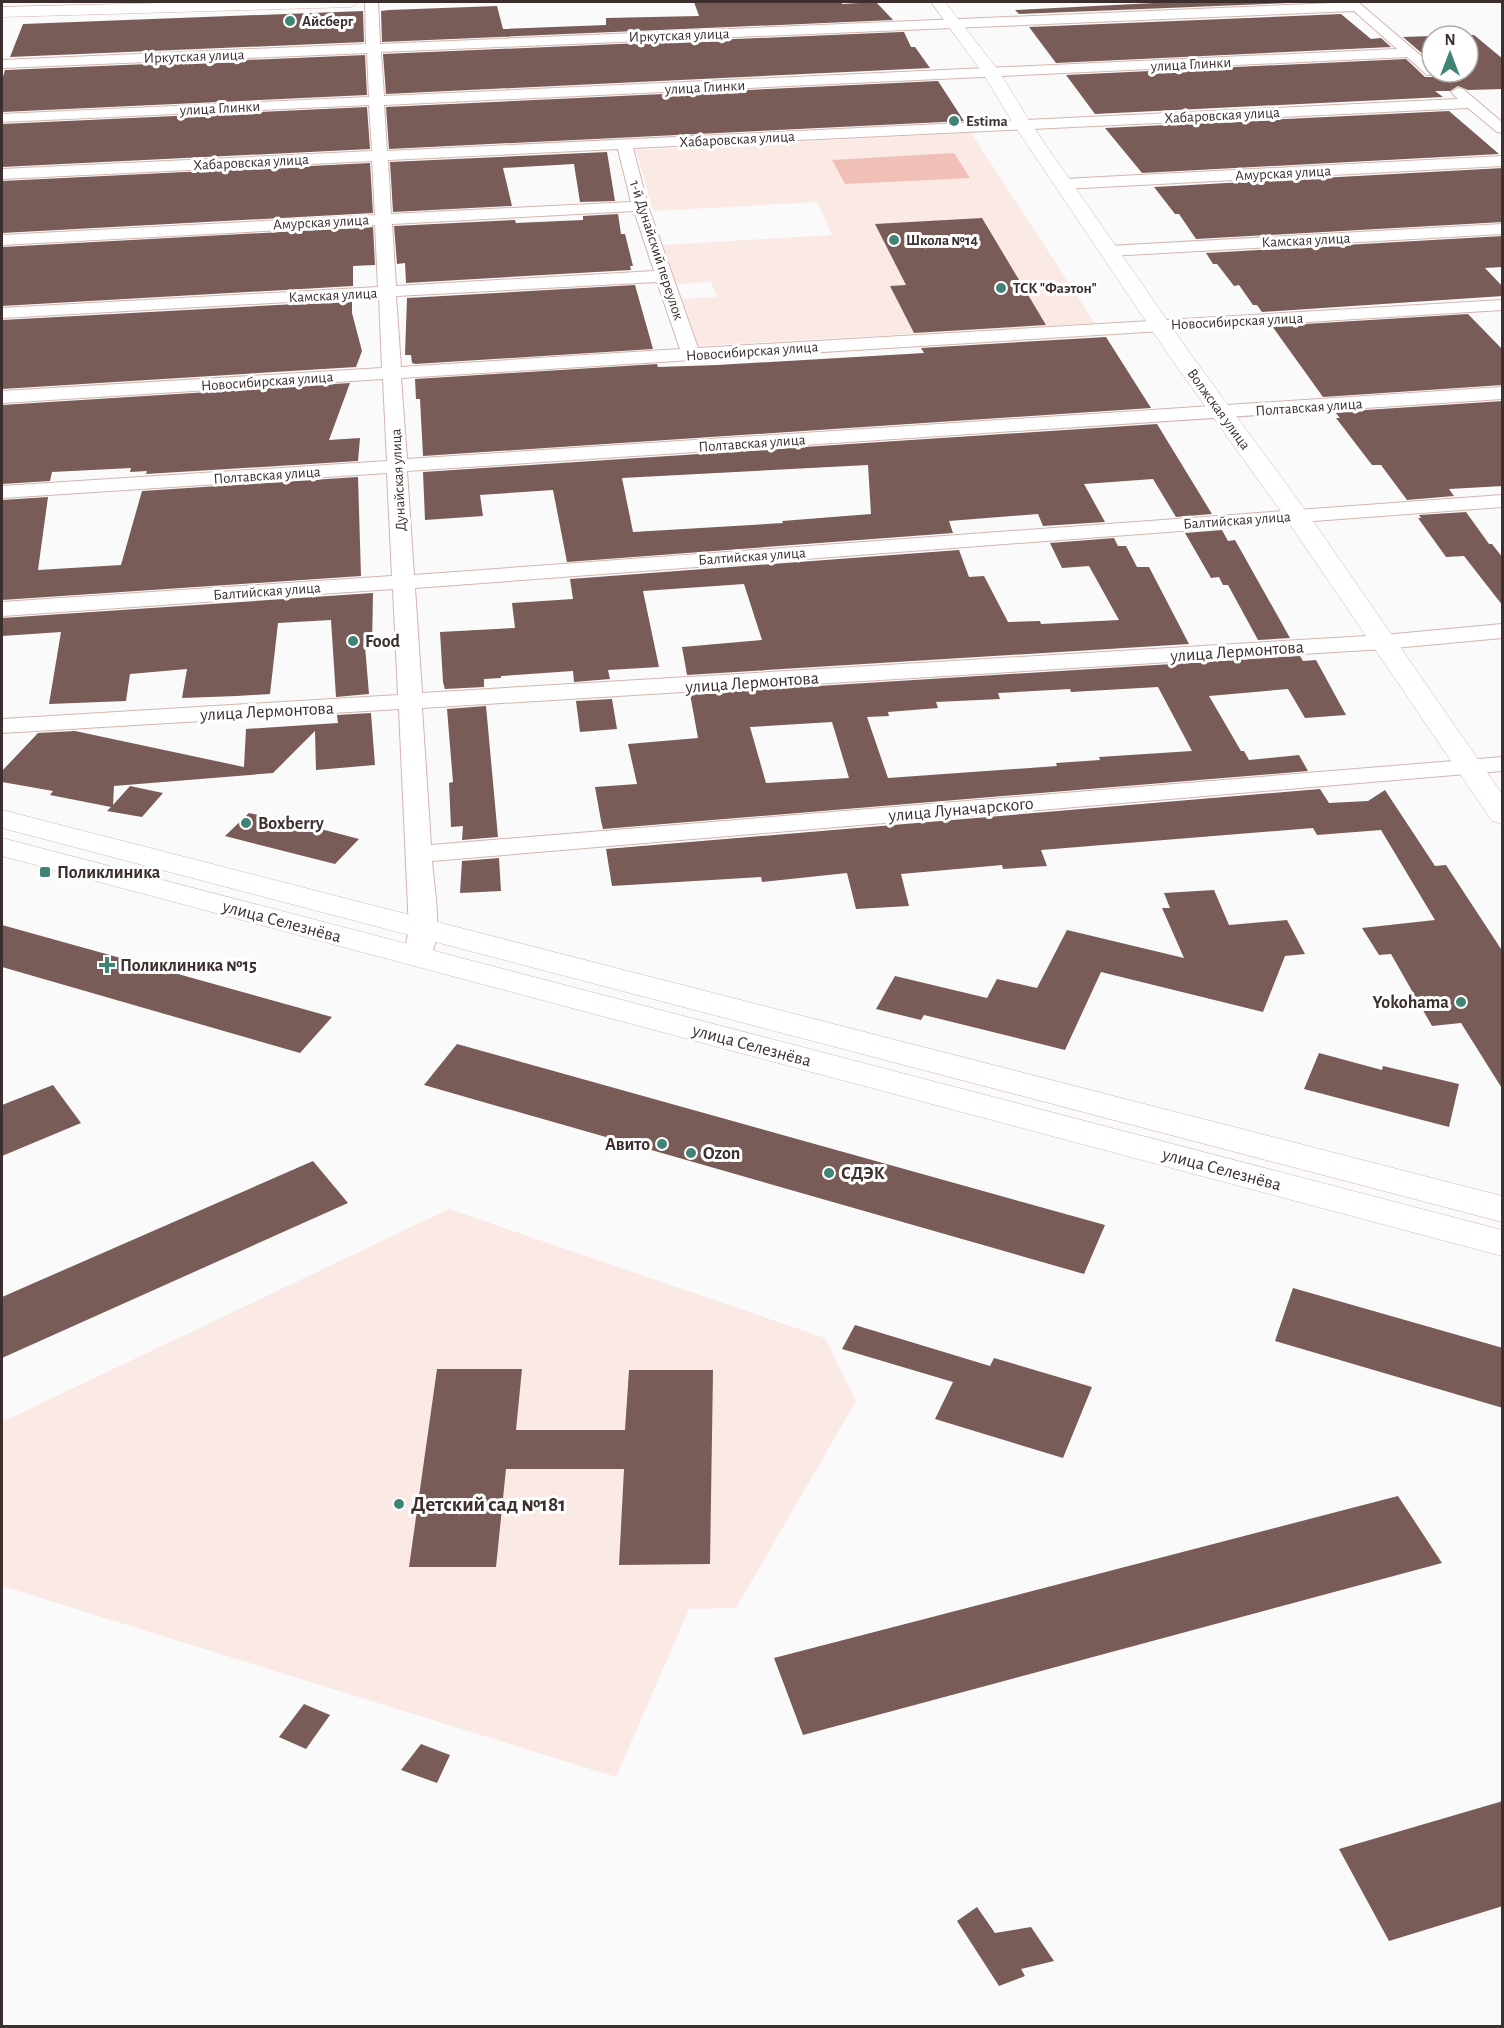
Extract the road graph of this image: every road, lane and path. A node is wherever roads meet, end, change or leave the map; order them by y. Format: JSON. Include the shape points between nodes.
{"nodes":[{"id":1,"x":351,"y":2,"type":"edge"},
{"id":2,"x":371,"y":2,"type":"edge"},
{"id":3,"x":939,"y":2,"type":"edge"},
{"id":4,"x":1354,"y":4,"type":"edge"},
{"id":5,"x":2,"y":12,"type":"edge"},
{"id":6,"x":955,"y":24,"type":"junction"},
{"id":7,"x":374,"y":48,"type":"junction"},
{"id":8,"x":1408,"y":53,"type":"junction"},
{"id":9,"x":1420,"y":63,"type":"edge"},
{"id":10,"x":2,"y":64,"type":"edge"},
{"id":11,"x":992,"y":74,"type":"junction"},
{"id":12,"x":1447,"y":84,"type":"edge"},
{"id":13,"x":377,"y":101,"type":"junction"},
{"id":14,"x":1472,"y":103,"type":"junction"},
{"id":15,"x":2,"y":118,"type":"edge"},
{"id":16,"x":1023,"y":125,"type":"junction"},
{"id":17,"x":1503,"y":129,"type":"edge"},
{"id":18,"x":624,"y":144,"type":"junction"},
{"id":19,"x":380,"y":156,"type":"junction"},
{"id":20,"x":1503,"y":161,"type":"edge"},
{"id":21,"x":2,"y":174,"type":"edge"},
{"id":22,"x":1064,"y":184,"type":"junction"},
{"id":23,"x":640,"y":206,"type":"junction"},
{"id":24,"x":383,"y":219,"type":"junction"},
{"id":25,"x":1503,"y":229,"type":"edge"},
{"id":26,"x":2,"y":240,"type":"edge"},
{"id":27,"x":1109,"y":251,"type":"junction"},
{"id":28,"x":664,"y":276,"type":"junction"},
{"id":29,"x":387,"y":292,"type":"junction"},
{"id":30,"x":1503,"y":306,"type":"edge"},
{"id":31,"x":2,"y":313,"type":"edge"},
{"id":32,"x":1159,"y":325,"type":"junction"},
{"id":33,"x":691,"y":355,"type":"junction"},
{"id":34,"x":392,"y":374,"type":"junction"},
{"id":35,"x":1503,"y":393,"type":"edge"},
{"id":36,"x":2,"y":398,"type":"edge"},
{"id":37,"x":1222,"y":413,"type":"junction"},
{"id":38,"x":397,"y":466,"type":"junction"},
{"id":39,"x":2,"y":492,"type":"edge"},
{"id":40,"x":1503,"y":501,"type":"edge"},
{"id":41,"x":1297,"y":516,"type":"junction"},
{"id":42,"x":404,"y":582,"type":"junction"},
{"id":43,"x":2,"y":609,"type":"edge"},
{"id":44,"x":1503,"y":631,"type":"edge"},
{"id":45,"x":1384,"y":642,"type":"junction"},
{"id":46,"x":411,"y":703,"type":"junction"},
{"id":47,"x":2,"y":726,"type":"edge"},
{"id":48,"x":1503,"y":764,"type":"edge"},
{"id":49,"x":1470,"y":767,"type":"junction"},
{"id":50,"x":1503,"y":815,"type":"edge"},
{"id":51,"x":2,"y":819,"type":"edge"},
{"id":52,"x":2,"y":847,"type":"edge"},
{"id":53,"x":419,"y":854,"type":"junction"},
{"id":54,"x":420,"y":944,"type":"junction"},
{"id":55,"x":1503,"y":1209,"type":"edge"},
{"id":56,"x":1503,"y":1243,"type":"edge"}],
"edges":[{"from":1,"to":5,"type":"main road"},
{"from":2,"to":7,"type":"street","name":"Дунайская улица"},
{"from":3,"to":6,"type":"main road","name":"Волжская улица"},
{"from":4,"to":6,"type":"street","name":"Иркутская улица"},
{"from":4,"to":8,"type":"street"},
{"from":6,"to":7,"type":"street","name":"Иркутская улица"},
{"from":6,"to":11,"type":"main road","name":"Волжская улица"},
{"from":7,"to":10,"type":"street","name":"Иркутская улица"},
{"from":7,"to":13,"type":"street","name":"Дунайская улица"},
{"from":8,"to":9,"type":"street"},
{"from":8,"to":11,"type":"street","name":"улица Глинки"},
{"from":11,"to":13,"type":"street","name":"улица Глинки"},
{"from":11,"to":16,"type":"main road","name":"Волжская улица"},
{"from":12,"to":14,"type":"street"},
{"from":13,"to":15,"type":"street","name":"улица Глинки"},
{"from":13,"to":19,"type":"street","name":"Дунайская улица"},
{"from":14,"to":16,"type":"street","name":"Хабаровская улица"},
{"from":14,"to":17,"type":"street"},
{"from":16,"to":18,"type":"street","name":"Хабаровская улица"},
{"from":16,"to":22,"type":"main road","name":"Волжская улица"},
{"from":18,"to":19,"type":"street","name":"Хабаровская улица"},
{"from":18,"to":23,"type":"street","name":"1-й Дунайский переулок"},
{"from":19,"to":21,"type":"street","name":"Хабаровская улица"},
{"from":19,"to":24,"type":"street","name":"Дунайская улица"},
{"from":20,"to":22,"type":"street","name":"Амурская улица"},
{"from":22,"to":27,"type":"main road","name":"Волжская улица"},
{"from":23,"to":24,"type":"street","name":"Амурская улица"},
{"from":23,"to":28,"type":"street","name":"1-й Дунайский переулок"},
{"from":24,"to":26,"type":"street","name":"Амурская улица"},
{"from":24,"to":29,"type":"street","name":"Дунайская улица"},
{"from":25,"to":27,"type":"street","name":"Камская улица"},
{"from":27,"to":32,"type":"main road","name":"Волжская улица"},
{"from":28,"to":29,"type":"street","name":"Камская улица"},
{"from":28,"to":33,"type":"street","name":"1-й Дунайский переулок"},
{"from":29,"to":31,"type":"street","name":"Камская улица"},
{"from":29,"to":34,"type":"street","name":"Дунайская улица"},
{"from":30,"to":32,"type":"street","name":"Новосибирская улица"},
{"from":32,"to":33,"type":"street","name":"Новосибирская улица"},
{"from":32,"to":37,"type":"main road","name":"Волжская улица"},
{"from":33,"to":34,"type":"street","name":"Новосибирская улица"},
{"from":34,"to":36,"type":"street","name":"Новосибирская улица"},
{"from":34,"to":38,"type":"street","name":"Дунайская улица"},
{"from":35,"to":37,"type":"street","name":"Полтавская улица"},
{"from":37,"to":38,"type":"street","name":"Полтавская улица"},
{"from":37,"to":41,"type":"main road","name":"Волжская улица"},
{"from":38,"to":39,"type":"street","name":"Полтавская улица"},
{"from":38,"to":42,"type":"street","name":"Дунайская улица"},
{"from":40,"to":41,"type":"street","name":"Балтийская улица"},
{"from":41,"to":42,"type":"street","name":"Балтийская улица"},
{"from":41,"to":45,"type":"main road","name":"Волжская улица"},
{"from":42,"to":43,"type":"street","name":"Балтийская улица"},
{"from":42,"to":46,"type":"street","name":"Дунайская улица"},
{"from":44,"to":45,"type":"street","name":"улица Лермонтова"},
{"from":45,"to":46,"type":"street","name":"улица Лермонтова"},
{"from":45,"to":49,"type":"main road","name":"Волжская улица"},
{"from":46,"to":47,"type":"street","name":"улица Лермонтова"},
{"from":46,"to":53,"type":"street","name":"Дунайская улица"},
{"from":48,"to":49,"type":"street","name":"улица Луначарского"},
{"from":49,"to":50,"type":"main road","name":"Волжская улица"},
{"from":49,"to":53,"type":"street","name":"улица Луначарского"},
{"from":51,"to":54,"type":"main road","name":"улица Селезнёва"},
{"from":52,"to":54,"type":"main road","name":"улица Селезнёва"},
{"from":53,"to":54,"type":"street","name":"Дунайская улица"},
{"from":54,"to":55,"type":"main road","name":"улица Селезнёва"},
{"from":54,"to":56,"type":"main road","name":"улица Селезнёва"}]}
